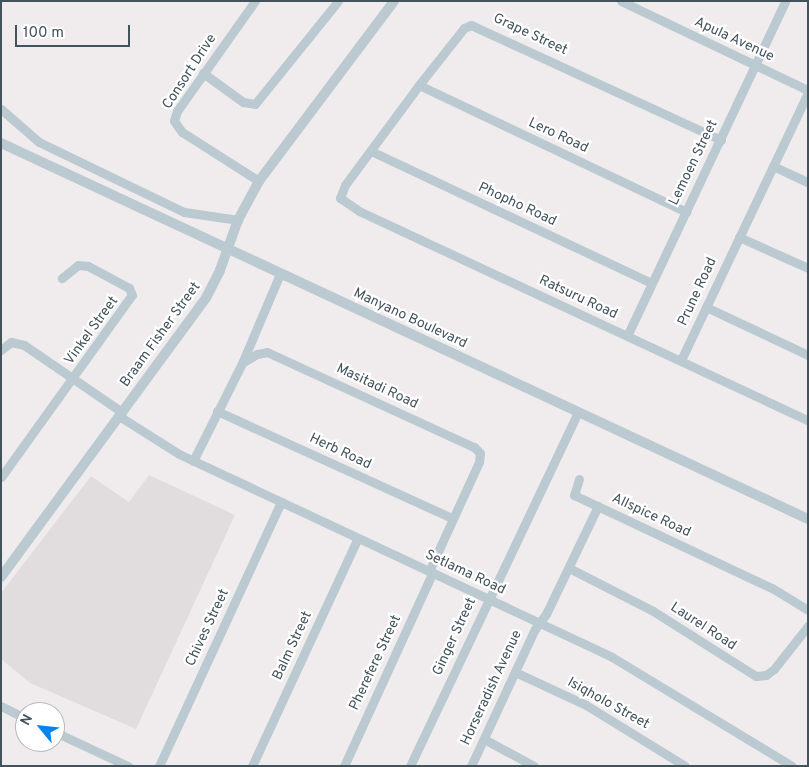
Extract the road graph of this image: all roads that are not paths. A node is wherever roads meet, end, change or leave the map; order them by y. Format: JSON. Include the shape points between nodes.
{"nodes":[{"id":1,"x":255,"y":1,"type":"edge"},
{"id":2,"x":338,"y":1,"type":"edge"},
{"id":3,"x":394,"y":1,"type":"edge"},
{"id":4,"x":621,"y":1,"type":"edge"},
{"id":5,"x":784,"y":1,"type":"edge"},
{"id":6,"x":755,"y":65,"type":"junction"},
{"id":7,"x":203,"y":74,"type":"junction"},
{"id":8,"x":419,"y":85,"type":"junction"},
{"id":9,"x":808,"y":92,"type":"edge"},
{"id":10,"x":1,"y":109,"type":"edge"},
{"id":11,"x":721,"y":140,"type":"junction"},
{"id":12,"x":1,"y":143,"type":"edge"},
{"id":13,"x":370,"y":151,"type":"junction"},
{"id":14,"x":773,"y":166,"type":"junction"},
{"id":15,"x":259,"y":181,"type":"junction"},
{"id":16,"x":808,"y":182,"type":"edge"},
{"id":17,"x":340,"y":198,"type":"joint"},
{"id":18,"x":686,"y":212,"type":"junction"},
{"id":19,"x":238,"y":220,"type":"junction"},
{"id":20,"x":739,"y":237,"type":"junction"},
{"id":21,"x":227,"y":249,"type":"junction"},
{"id":22,"x":808,"y":268,"type":"edge"},
{"id":23,"x":280,"y":274,"type":"junction"},
{"id":24,"x":62,"y":278,"type":"dead end"},
{"id":25,"x":652,"y":283,"type":"junction"},
{"id":26,"x":706,"y":307,"type":"junction"},
{"id":27,"x":626,"y":336,"type":"junction"},
{"id":28,"x":1,"y":350,"type":"edge"},
{"id":29,"x":808,"y":355,"type":"edge"},
{"id":30,"x":681,"y":360,"type":"junction"},
{"id":31,"x":242,"y":363,"type":"junction"},
{"id":32,"x":74,"y":378,"type":"junction"},
{"id":33,"x":217,"y":411,"type":"junction"},
{"id":34,"x":578,"y":412,"type":"junction"},
{"id":35,"x":121,"y":414,"type":"junction"},
{"id":36,"x":808,"y":420,"type":"edge"},
{"id":37,"x":193,"y":461,"type":"junction"},
{"id":38,"x":1,"y":477,"type":"edge"},
{"id":39,"x":579,"y":479,"type":"dead end"},
{"id":40,"x":281,"y":502,"type":"junction"},
{"id":41,"x":598,"y":506,"type":"junction"},
{"id":42,"x":452,"y":518,"type":"junction"},
{"id":43,"x":808,"y":519,"type":"edge"},
{"id":44,"x":358,"y":538,"type":"junction"},
{"id":45,"x":568,"y":568,"type":"junction"},
{"id":46,"x":431,"y":572,"type":"junction"},
{"id":47,"x":1,"y":576,"type":"edge"},
{"id":48,"x":488,"y":599,"type":"junction"},
{"id":49,"x":808,"y":610,"type":"edge"},
{"id":50,"x":540,"y":623,"type":"junction"},
{"id":51,"x":808,"y":626,"type":"edge"},
{"id":52,"x":515,"y":672,"type":"junction"},
{"id":53,"x":1,"y":706,"type":"edge"},
{"id":54,"x":15,"y":713,"type":"edge"},
{"id":55,"x":65,"y":737,"type":"edge"},
{"id":56,"x":484,"y":739,"type":"junction"},
{"id":57,"x":780,"y":763,"type":"edge"},
{"id":58,"x":128,"y":766,"type":"edge"},
{"id":59,"x":159,"y":766,"type":"edge"},
{"id":60,"x":252,"y":766,"type":"edge"},
{"id":61,"x":344,"y":766,"type":"edge"},
{"id":62,"x":410,"y":766,"type":"edge"},
{"id":63,"x":471,"y":766,"type":"edge"},
{"id":64,"x":534,"y":766,"type":"edge"},
{"id":65,"x":685,"y":766,"type":"edge"},
{"id":66,"x":792,"y":766,"type":"edge"}],
"edges":[{"from":1,"to":7,"type":"street","name":"Consort Drive"},
{"from":2,"to":7,"type":"street","via":[[255,104],[243,102]]},
{"from":3,"to":15,"type":"street","name":"Braam Fisher Street"},
{"from":4,"to":6,"type":"street","name":"Apula Avenue"},
{"from":5,"to":6,"type":"street","name":"Lemoen Street"},
{"from":6,"to":9,"type":"street","name":"Apula Avenue"},
{"from":6,"to":11,"type":"street","name":"Lemoen Street"},
{"from":7,"to":15,"type":"street","name":"Consort Drive","via":[[176,111],[175,125]]},
{"from":8,"to":11,"type":"street","name":"Grape Street","via":[[464,28],[471,25]]},
{"from":8,"to":13,"type":"street","name":"Grape Street"},
{"from":8,"to":18,"type":"street","name":"Lero Road"},
{"from":9,"to":14,"type":"street","name":"Prune Road"},
{"from":10,"to":19,"type":"street","via":[[39,142],[184,212]]},
{"from":11,"to":18,"type":"street","name":"Lemoen Street"},
{"from":12,"to":21,"type":"street","name":"Manyano Boulevard"},
{"from":13,"to":17,"type":"street","name":"Grape Street","via":[[345,185]]},
{"from":13,"to":25,"type":"street","name":"Phopho Road"},
{"from":14,"to":16,"type":"street"},
{"from":14,"to":20,"type":"street","name":"Prune Road"},
{"from":15,"to":19,"type":"street","name":"Braam Fisher Street"},
{"from":17,"to":27,"type":"street","name":"Ratsuru Road","via":[[359,211]]},
{"from":18,"to":25,"type":"street","name":"Lemoen Street"},
{"from":19,"to":21,"type":"street","name":"Braam Fisher Street"},
{"from":20,"to":22,"type":"street"},
{"from":20,"to":26,"type":"street","name":"Prune Road"},
{"from":21,"to":23,"type":"street","name":"Manyano Boulevard"},
{"from":21,"to":35,"type":"street","name":"Braam Fisher Street","via":[[211,289]]},
{"from":23,"to":31,"type":"street"},
{"from":23,"to":34,"type":"street","name":"Manyano Boulevard"},
{"from":24,"to":32,"type":"street","name":"Vinkel Street","via":[[78,265],[88,266],[129,288],[132,295]]},
{"from":25,"to":27,"type":"street","name":"Lemoen Street"},
{"from":26,"to":29,"type":"street"},
{"from":26,"to":30,"type":"street","name":"Prune Road"},
{"from":27,"to":30,"type":"street","name":"Ratsuru Road"},
{"from":28,"to":32,"type":"street","name":"Setlama Road","via":[[11,342],[24,345]]},
{"from":30,"to":36,"type":"street","name":"Ratsuru Road"},
{"from":31,"to":33,"type":"street"},
{"from":31,"to":42,"type":"street","name":"Masitadi Road","via":[[267,352],[477,448],[479,462]]},
{"from":32,"to":35,"type":"street","name":"Setlama Road"},
{"from":32,"to":38,"type":"street"},
{"from":33,"to":37,"type":"street"},
{"from":33,"to":42,"type":"street","name":"Herb Road"},
{"from":34,"to":43,"type":"street","name":"Manyano Boulevard"},
{"from":34,"to":48,"type":"street","name":"Ginger Street"},
{"from":35,"to":37,"type":"street","name":"Setlama Road","via":[[158,443]]},
{"from":35,"to":47,"type":"street","name":"Braam Fisher Street"},
{"from":37,"to":40,"type":"street","name":"Setlama Road"},
{"from":39,"to":41,"type":"street","via":[[574,494]]},
{"from":40,"to":44,"type":"street","name":"Setlama Road"},
{"from":40,"to":59,"type":"street","name":"Chives Street"},
{"from":41,"to":45,"type":"street","name":"Allspice Road"},
{"from":41,"to":49,"type":"street","name":"Allspice Road","via":[[772,588]]},
{"from":42,"to":46,"type":"street","name":"Masitadi Road"},
{"from":44,"to":46,"type":"street","name":"Setlama Road"},
{"from":44,"to":60,"type":"street","name":"Balm Street"},
{"from":45,"to":50,"type":"street","name":"Allspice Road"},
{"from":45,"to":51,"type":"street","name":"Laurel Road","via":[[653,611],[756,676],[766,675],[774,669]]},
{"from":46,"to":48,"type":"street","name":"Setlama Road"},
{"from":46,"to":61,"type":"street","name":"Pherefere Street"},
{"from":48,"to":50,"type":"street","name":"Setlama Road"},
{"from":48,"to":62,"type":"street","name":"Ginger Street"},
{"from":50,"to":52,"type":"street","name":"Horseradish Avenue"},
{"from":50,"to":57,"type":"street","name":"Setlama Road","via":[[625,663]]},
{"from":52,"to":56,"type":"street","name":"Horseradish Avenue"},
{"from":52,"to":65,"type":"street","name":"Isiqholo Street","via":[[595,709]]},
{"from":53,"to":54,"type":"street"},
{"from":55,"to":58,"type":"street"},
{"from":56,"to":63,"type":"street","name":"Horseradish Avenue"},
{"from":56,"to":64,"type":"street"},
{"from":57,"to":66,"type":"street","name":"Setlama Road"}]}
